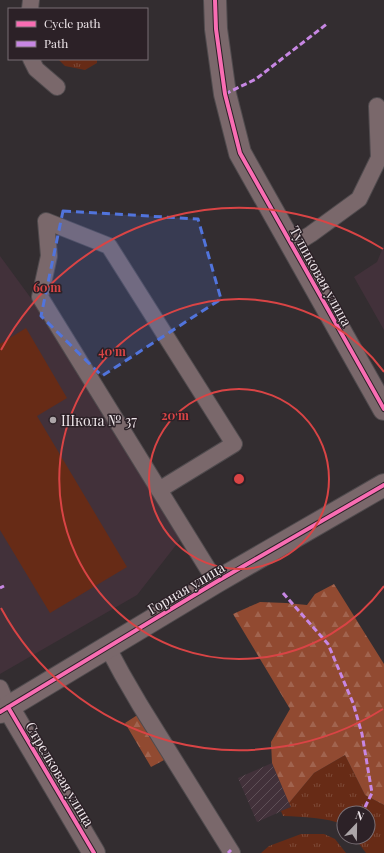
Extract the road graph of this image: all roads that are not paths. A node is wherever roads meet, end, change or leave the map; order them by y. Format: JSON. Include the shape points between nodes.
{"nodes":[{"id":1,"x":215,"y":0,"type":"edge"},
{"id":2,"x":32,"y":60,"type":"edge"},
{"id":3,"x":57,"y":87,"type":"dead end"},
{"id":4,"x":377,"y":106,"type":"dead end"},
{"id":5,"x":292,"y":246,"type":"junction"},
{"id":6,"x":384,"y":409,"type":"edge"},
{"id":7,"x":384,"y":485,"type":"edge"},
{"id":8,"x":159,"y":490,"type":"junction"},
{"id":9,"x":216,"y":582,"type":"junction"},
{"id":10,"x":108,"y":648,"type":"junction"},
{"id":11,"x":3,"y":702,"type":"edge"},
{"id":12,"x":94,"y":853,"type":"edge"},
{"id":13,"x":232,"y":853,"type":"edge"}],
"edges":[{"from":1,"to":5,"type":"street","name":"Тупиковая улица","via":[[216,29],[225,94],[240,153]]},
{"from":2,"to":3,"type":"lane","via":[[36,69]]},
{"from":4,"to":5,"type":"lane","via":[[379,158],[359,199]]},
{"from":5,"to":6,"type":"street","name":"Тупиковая улица"},
{"from":7,"to":9,"type":"street","name":"Горная улица"},
{"from":8,"to":8,"type":"lane","via":[[234,444],[109,246],[46,221],[49,256],[40,297]]},
{"from":8,"to":9,"type":"lane"},
{"from":9,"to":10,"type":"street","name":"Горная улица"},
{"from":10,"to":11,"type":"street","name":"Горная улица"},
{"from":10,"to":13,"type":"lane"},
{"from":11,"to":12,"type":"street","name":"Стрелковая улица"}]}
